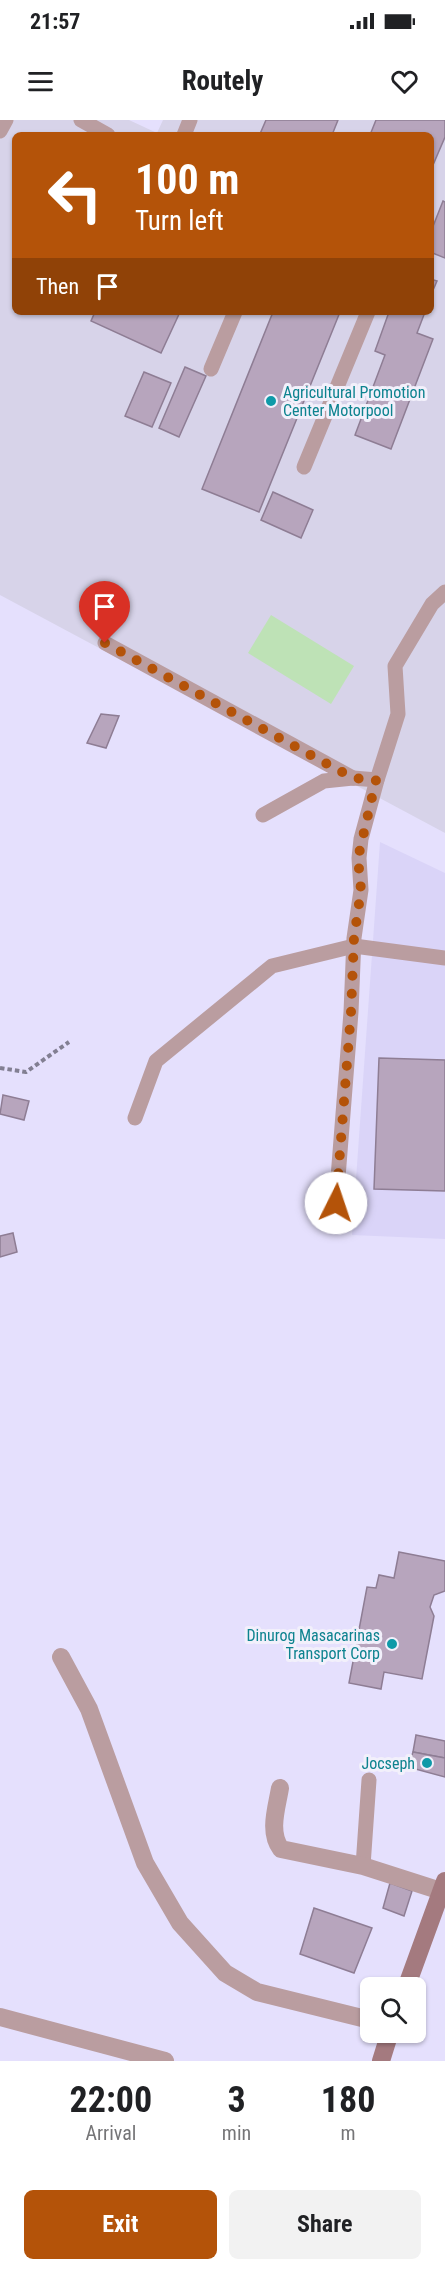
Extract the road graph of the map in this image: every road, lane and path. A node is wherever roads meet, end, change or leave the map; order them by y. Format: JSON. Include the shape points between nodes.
{"nodes":[{"id":1,"x":6,"y":120,"type":"edge"},
{"id":2,"x":81,"y":120,"type":"edge"},
{"id":3,"x":0,"y":131,"type":"edge"},
{"id":4,"x":103,"y":132,"type":"edge"},
{"id":5,"x":234,"y":315,"type":"edge"},
{"id":6,"x":367,"y":315,"type":"edge"},
{"id":7,"x":211,"y":369,"type":"dead end"},
{"id":8,"x":304,"y":467,"type":"dead end"},
{"id":9,"x":445,"y":592,"type":"edge"},
{"id":10,"x":105,"y":643,"type":"dead end"},
{"id":11,"x":353,"y":778,"type":"junction"},
{"id":12,"x":376,"y":780,"type":"junction"},
{"id":13,"x":262,"y":815,"type":"dead end"},
{"id":14,"x":354,"y":946,"type":"junction"},
{"id":15,"x":445,"y":958,"type":"edge"},
{"id":16,"x":69,"y":1042,"type":"dead end"},
{"id":17,"x":0,"y":1068,"type":"edge"},
{"id":18,"x":135,"y":1118,"type":"dead end"},
{"id":19,"x":336,"y":1203,"type":"dead end"},
{"id":20,"x":61,"y":1657,"type":"dead end"},
{"id":21,"x":369,"y":1780,"type":"dead end"},
{"id":22,"x":280,"y":1788,"type":"dead end"},
{"id":23,"x":363,"y":1866,"type":"junction"},
{"id":24,"x":443,"y":1886,"type":"edge"},
{"id":25,"x":410,"y":1977,"type":"edge"},
{"id":26,"x":0,"y":2017,"type":"edge"},
{"id":27,"x":360,"y":2018,"type":"edge"},
{"id":28,"x":387,"y":2043,"type":"edge"},
{"id":29,"x":165,"y":2061,"type":"edge"},
{"id":30,"x":381,"y":2061,"type":"edge"}],
"edges":[{"from":1,"to":3,"type":"lane"},
{"from":2,"to":4,"type":"lane"},
{"from":5,"to":7,"type":"lane"},
{"from":6,"to":8,"type":"lane"},
{"from":9,"to":12,"type":"lane","via":[[432,604],[395,666],[398,714]]},
{"from":10,"to":11,"type":"lane"},
{"from":11,"to":12,"type":"lane"},
{"from":11,"to":13,"type":"lane","via":[[324,781]]},
{"from":12,"to":14,"type":"lane","via":[[358,858],[361,890]]},
{"from":14,"to":15,"type":"lane"},
{"from":14,"to":18,"type":"lane","via":[[272,966],[156,1060]]},
{"from":14,"to":19,"type":"lane"},
{"from":16,"to":17,"type":"path","via":[[26,1072]]},
{"from":20,"to":27,"type":"street","via":[[89,1709],[145,1863],[180,1923],[225,1973],[257,1992]]},
{"from":21,"to":23,"type":"lane"},
{"from":22,"to":23,"type":"street","via":[[274,1832],[280,1849]]},
{"from":23,"to":24,"type":"street"},
{"from":24,"to":25,"type":"main road"},
{"from":26,"to":29,"type":"street"},
{"from":28,"to":30,"type":"main road"}]}
